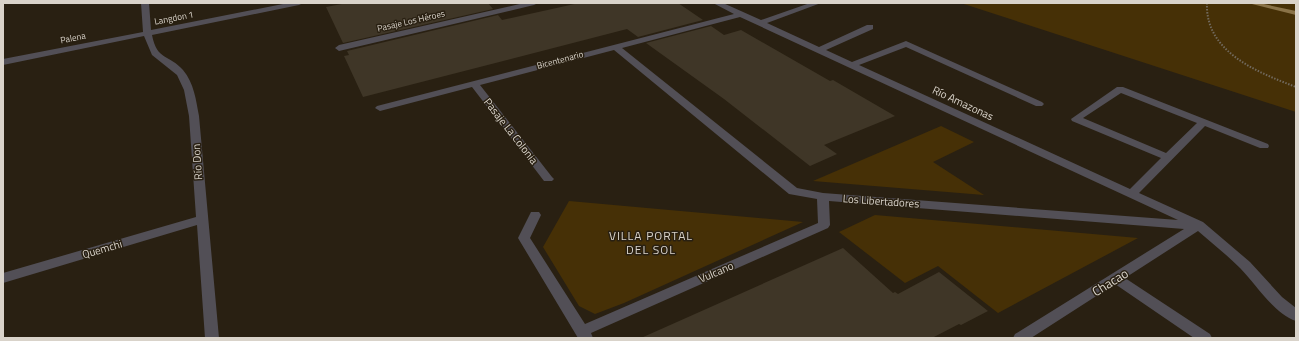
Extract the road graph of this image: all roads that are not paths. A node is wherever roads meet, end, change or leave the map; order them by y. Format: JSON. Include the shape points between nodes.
{"nodes":[{"id":1,"x":146,"y":3,"type":"edge"},
{"id":2,"x":299,"y":3,"type":"edge"},
{"id":3,"x":534,"y":3,"type":"edge"},
{"id":4,"x":717,"y":3,"type":"edge"},
{"id":5,"x":817,"y":3,"type":"edge"},
{"id":6,"x":741,"y":14,"type":"junction"},
{"id":7,"x":760,"y":23,"type":"junction"},
{"id":8,"x":870,"y":27,"type":"dead end"},
{"id":9,"x":148,"y":34,"type":"junction"},
{"id":10,"x":615,"y":46,"type":"junction"},
{"id":11,"x":340,"y":48,"type":"dead end"},
{"id":12,"x":819,"y":50,"type":"junction"},
{"id":13,"x":3,"y":62,"type":"edge"},
{"id":14,"x":851,"y":65,"type":"junction"},
{"id":15,"x":474,"y":83,"type":"junction"},
{"id":16,"x":1039,"y":104,"type":"dead end"},
{"id":17,"x":380,"y":108,"type":"dead end"},
{"id":18,"x":1203,"y":122,"type":"junction"},
{"id":19,"x":1264,"y":146,"type":"dead end"},
{"id":20,"x":1167,"y":157,"type":"junction"},
{"id":21,"x":548,"y":179,"type":"dead end"},
{"id":22,"x":1131,"y":194,"type":"junction"},
{"id":23,"x":823,"y":196,"type":"junction"},
{"id":24,"x":535,"y":215,"type":"dead end"},
{"id":25,"x":202,"y":220,"type":"junction"},
{"id":26,"x":1199,"y":225,"type":"junction"},
{"id":27,"x":3,"y":278,"type":"edge"},
{"id":28,"x":1115,"y":278,"type":"junction"},
{"id":29,"x":1296,"y":316,"type":"edge"},
{"id":30,"x":584,"y":334,"type":"edge"},
{"id":31,"x":212,"y":338,"type":"edge"},
{"id":32,"x":1020,"y":338,"type":"edge"},
{"id":33,"x":1206,"y":338,"type":"edge"}],
"edges":[{"from":1,"to":9,"type":"street","name":"Río Don"},
{"from":2,"to":9,"type":"street","name":"Langdon 1"},
{"from":3,"to":11,"type":"street","name":"Pasaje Los Héroes"},
{"from":4,"to":6,"type":"street","name":"Río Amazonas"},
{"from":5,"to":7,"type":"street"},
{"from":6,"to":7,"type":"street","name":"Río Amazonas"},
{"from":6,"to":10,"type":"street","name":"Bicentenario"},
{"from":7,"to":12,"type":"street","name":"Río Amazonas"},
{"from":8,"to":12,"type":"street"},
{"from":9,"to":13,"type":"street","name":"Palena"},
{"from":9,"to":25,"type":"street","name":"Río Don","via":[[156,56],[163,62],[175,66],[189,88],[194,116]]},
{"from":10,"to":15,"type":"street","name":"Bicentenario"},
{"from":10,"to":23,"type":"street","name":"Los Libertadores","via":[[793,191]]},
{"from":12,"to":14,"type":"street","name":"Río Amazonas"},
{"from":14,"to":16,"type":"street","via":[[906,44]]},
{"from":14,"to":22,"type":"street","name":"Río Amazonas"},
{"from":15,"to":17,"type":"street","name":"Bicentenario"},
{"from":15,"to":21,"type":"street","name":"Pasaje La Colonia"},
{"from":18,"to":19,"type":"street"},
{"from":18,"to":20,"type":"street"},
{"from":18,"to":20,"type":"street","via":[[1120,89],[1076,119]]},
{"from":20,"to":22,"type":"street"},
{"from":22,"to":26,"type":"street","name":"Río Amazonas"},
{"from":23,"to":26,"type":"street","name":"Los Libertadores"},
{"from":23,"to":30,"type":"street","name":"Vulcano","via":[[824,225]]},
{"from":24,"to":30,"type":"street","via":[[524,238]]},
{"from":25,"to":27,"type":"street","name":"Quemchi"},
{"from":25,"to":31,"type":"street","name":"Río Don"},
{"from":26,"to":28,"type":"street","name":"Chacao"},
{"from":26,"to":29,"type":"street","name":"Río Amazonas","via":[[1245,266],[1277,301]]},
{"from":28,"to":32,"type":"street","name":"Chacao"},
{"from":28,"to":33,"type":"street"}]}
